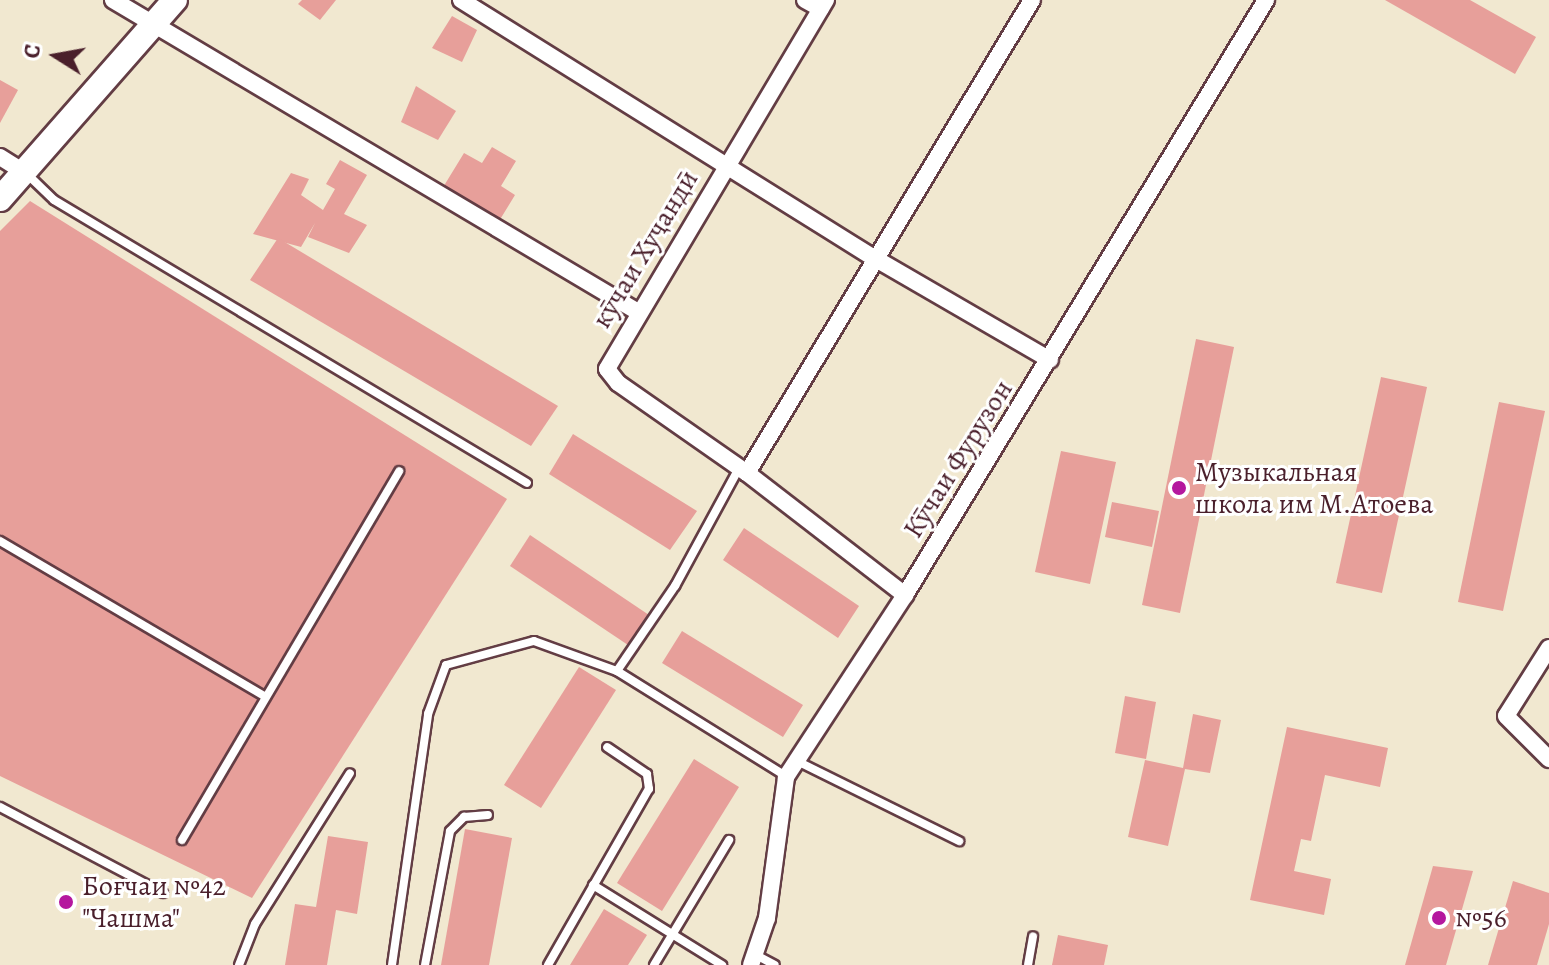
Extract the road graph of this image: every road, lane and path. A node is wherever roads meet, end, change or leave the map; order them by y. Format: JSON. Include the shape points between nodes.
{"nodes":[{"id":1,"x":113,"y":0,"type":"edge"},
{"id":2,"x":175,"y":0,"type":"edge"},
{"id":3,"x":461,"y":0,"type":"edge"},
{"id":4,"x":805,"y":0,"type":"edge"},
{"id":5,"x":1032,"y":0,"type":"edge"},
{"id":6,"x":1266,"y":0,"type":"edge"},
{"id":7,"x":823,"y":4,"type":"edge"},
{"id":8,"x":153,"y":23,"type":"junction"},
{"id":9,"x":0,"y":157,"type":"edge"},
{"id":10,"x":725,"y":165,"type":"junction"},
{"id":11,"x":26,"y":173,"type":"junction"},
{"id":12,"x":0,"y":199,"type":"edge"},
{"id":13,"x":876,"y":259,"type":"junction"},
{"id":14,"x":638,"y":312,"type":"junction"},
{"id":15,"x":1050,"y":360,"type":"junction"},
{"id":16,"x":399,"y":471,"type":"dead end"},
{"id":17,"x":743,"y":471,"type":"junction"},
{"id":18,"x":527,"y":483,"type":"dead end"},
{"id":19,"x":0,"y":541,"type":"edge"},
{"id":20,"x":905,"y":595,"type":"junction"},
{"id":21,"x":1549,"y":648,"type":"edge"},
{"id":22,"x":617,"y":671,"type":"junction"},
{"id":23,"x":263,"y":695,"type":"junction"},
{"id":24,"x":607,"y":747,"type":"dead end"},
{"id":25,"x":1549,"y":759,"type":"edge"},
{"id":26,"x":796,"y":760,"type":"junction"},
{"id":27,"x":350,"y":773,"type":"dead end"},
{"id":28,"x":786,"y":777,"type":"junction"},
{"id":29,"x":0,"y":807,"type":"edge"},
{"id":30,"x":488,"y":815,"type":"dead end"},
{"id":31,"x":182,"y":840,"type":"dead end"},
{"id":32,"x":729,"y":840,"type":"dead end"},
{"id":33,"x":959,"y":841,"type":"dead end"},
{"id":34,"x":593,"y":885,"type":"junction"},
{"id":35,"x":163,"y":893,"type":"dead end"},
{"id":36,"x":673,"y":934,"type":"junction"},
{"id":37,"x":1033,"y":936,"type":"dead end"},
{"id":38,"x":754,"y":960,"type":"edge"},
{"id":39,"x":239,"y":965,"type":"edge"},
{"id":40,"x":392,"y":965,"type":"edge"},
{"id":41,"x":425,"y":965,"type":"edge"},
{"id":42,"x":548,"y":965,"type":"edge"},
{"id":43,"x":654,"y":965,"type":"edge"},
{"id":44,"x":722,"y":965,"type":"edge"},
{"id":45,"x":775,"y":965,"type":"edge"},
{"id":46,"x":1028,"y":965,"type":"edge"}],
"edges":[{"from":1,"to":8,"type":"street"},
{"from":2,"to":8,"type":"street"},
{"from":3,"to":10,"type":"street"},
{"from":4,"to":7,"type":"street"},
{"from":5,"to":13,"type":"street"},
{"from":6,"to":15,"type":"street","name":"Кӯчаи Фурузон"},
{"from":7,"to":10,"type":"street","name":"кӯчаи Хуҷандӣ"},
{"from":8,"to":11,"type":"street"},
{"from":8,"to":14,"type":"street"},
{"from":9,"to":11,"type":"street"},
{"from":10,"to":13,"type":"street"},
{"from":10,"to":14,"type":"street","name":"кӯчаи Хуҷандӣ"},
{"from":11,"to":12,"type":"street"},
{"from":11,"to":18,"type":"lane","via":[[54,200]]},
{"from":13,"to":15,"type":"street"},
{"from":13,"to":17,"type":"street"},
{"from":14,"to":17,"type":"street","name":"кӯчаи Хуҷандӣ","via":[[606,363],[611,377]]},
{"from":15,"to":20,"type":"street","name":"Кӯчаи Фурузон"},
{"from":16,"to":23,"type":"lane"},
{"from":17,"to":20,"type":"street","name":"кӯчаи Хуҷандӣ"},
{"from":17,"to":22,"type":"lane"},
{"from":19,"to":23,"type":"lane"},
{"from":20,"to":26,"type":"street","name":"Кӯчаи Фурузон"},
{"from":21,"to":25,"type":"street","via":[[1506,716]]},
{"from":22,"to":28,"type":"lane"},
{"from":22,"to":40,"type":"lane","via":[[534,641],[446,665],[428,714]]},
{"from":23,"to":31,"type":"lane"},
{"from":24,"to":34,"type":"lane","via":[[647,774],[649,789]]},
{"from":26,"to":28,"type":"street","name":"Кӯчаи Фурузон"},
{"from":26,"to":33,"type":"lane"},
{"from":27,"to":39,"type":"lane","via":[[255,924]]},
{"from":28,"to":38,"type":"street","name":"Кӯчаи Фурузон","via":[[767,918]]},
{"from":29,"to":35,"type":"lane"},
{"from":30,"to":41,"type":"lane","via":[[464,817],[450,831]]},
{"from":32,"to":36,"type":"lane"},
{"from":34,"to":36,"type":"lane"},
{"from":34,"to":42,"type":"lane"},
{"from":36,"to":43,"type":"lane"},
{"from":36,"to":44,"type":"lane"},
{"from":37,"to":46,"type":"lane"},
{"from":38,"to":45,"type":"lane"}]}
